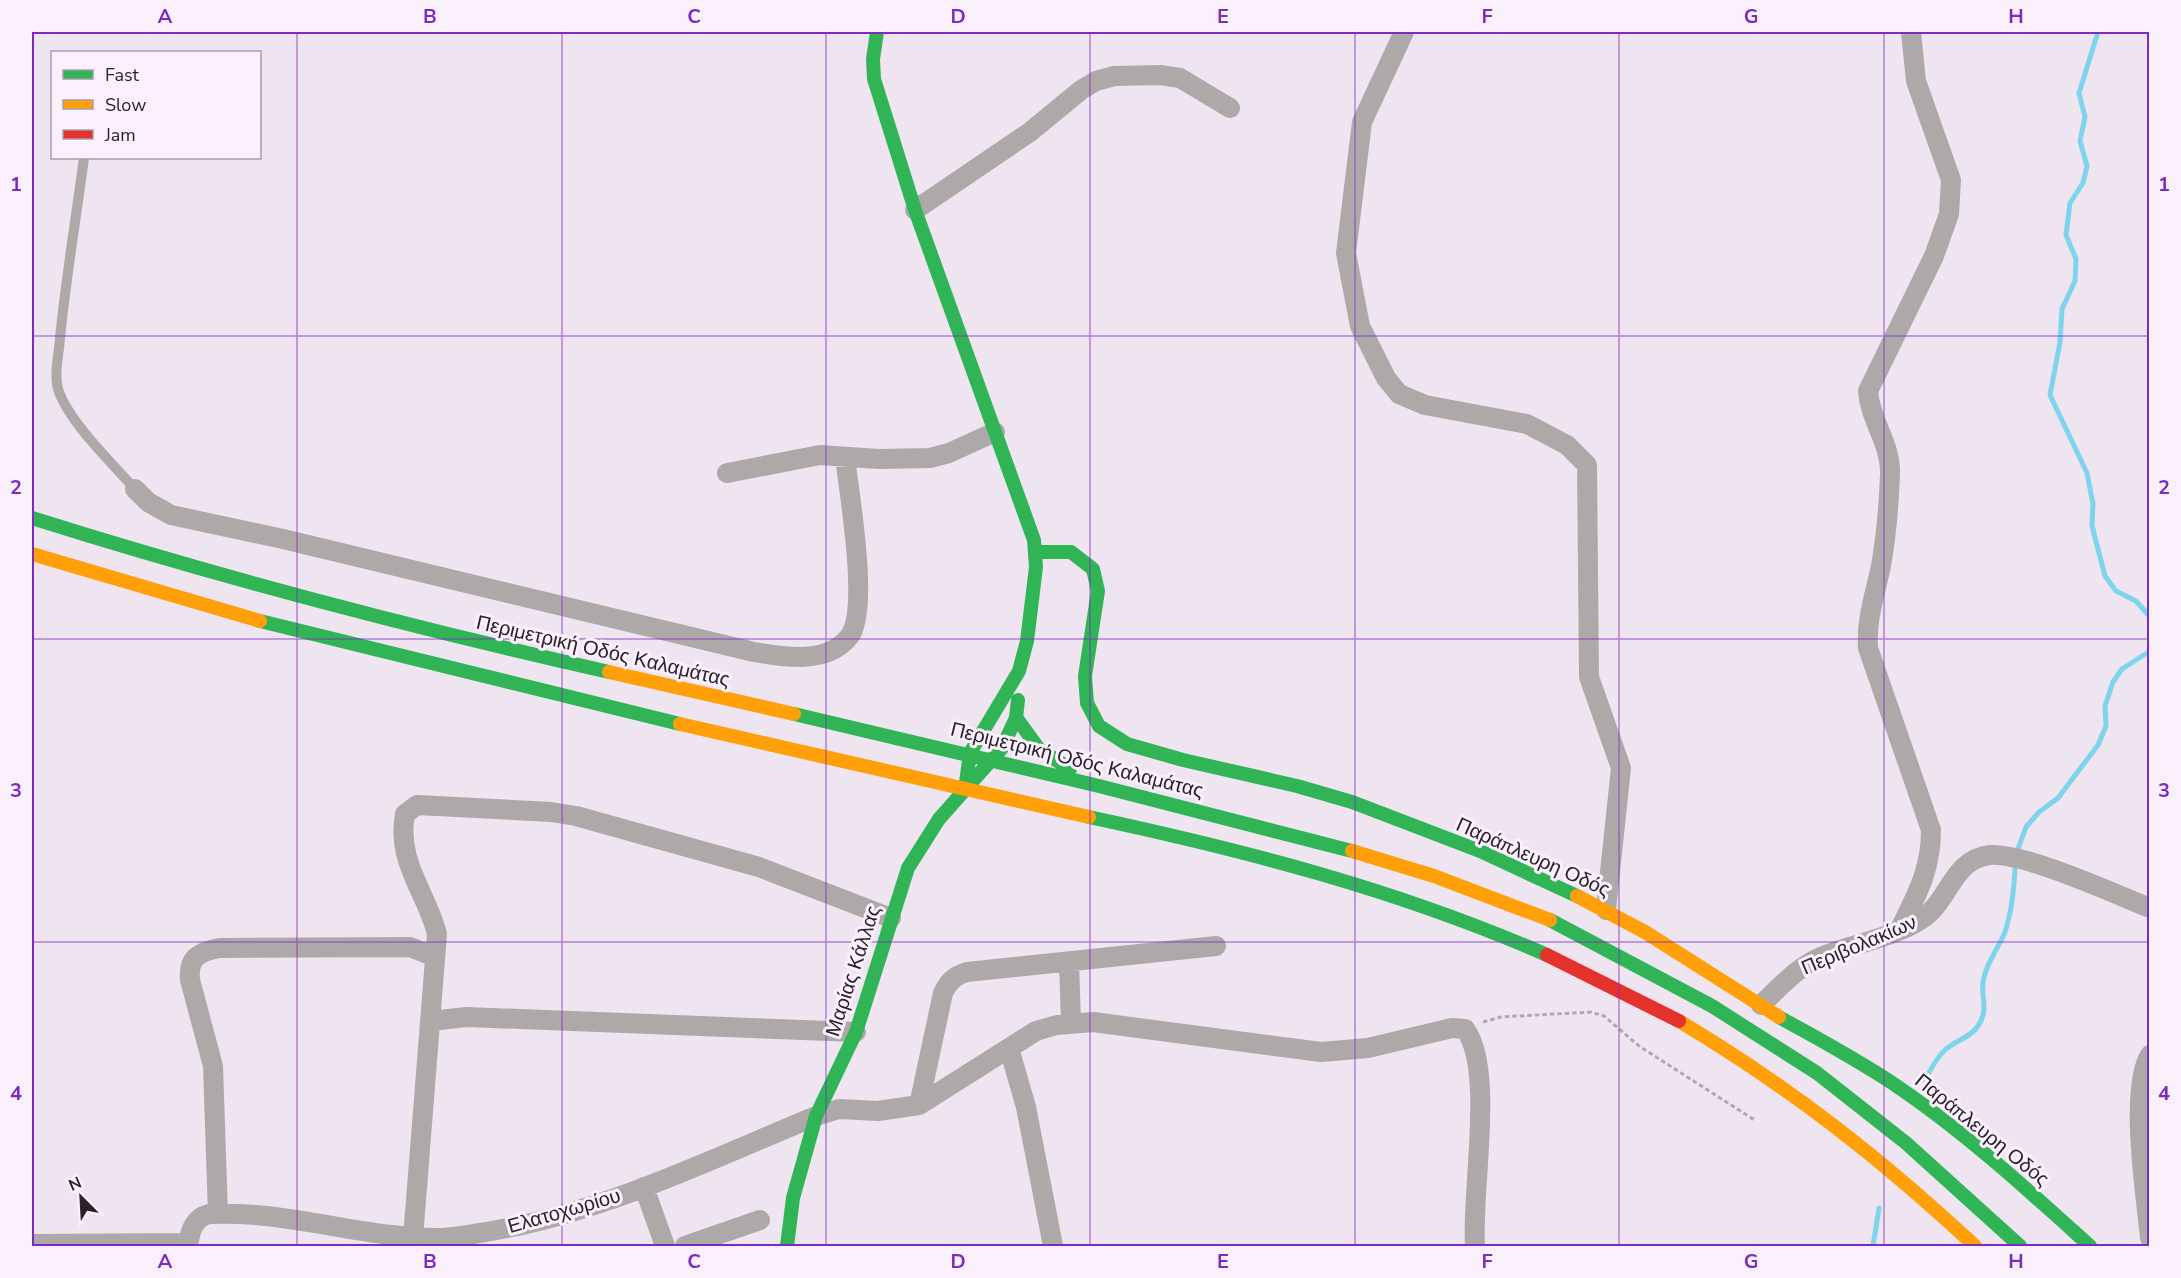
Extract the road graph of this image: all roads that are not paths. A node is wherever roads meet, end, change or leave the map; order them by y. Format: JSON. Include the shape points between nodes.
{"nodes":[{"id":1,"x":877,"y":32,"type":"edge"},
{"id":2,"x":1404,"y":32,"type":"edge"},
{"id":3,"x":1911,"y":32,"type":"edge"},
{"id":4,"x":1230,"y":108,"type":"dead end"},
{"id":5,"x":84,"y":159,"type":"edge"},
{"id":6,"x":915,"y":210,"type":"junction"},
{"id":7,"x":995,"y":432,"type":"junction"},
{"id":8,"x":845,"y":457,"type":"junction"},
{"id":9,"x":727,"y":473,"type":"dead end"},
{"id":10,"x":135,"y":489,"type":"joint"},
{"id":11,"x":32,"y":518,"type":"edge"},
{"id":12,"x":1036,"y":552,"type":"junction"},
{"id":13,"x":32,"y":554,"type":"edge"},
{"id":14,"x":1018,"y":670,"type":"junction"},
{"id":15,"x":1018,"y":720,"type":"junction"},
{"id":16,"x":970,"y":753,"type":"junction"},
{"id":17,"x":996,"y":760,"type":"junction"},
{"id":18,"x":965,"y":790,"type":"junction"},
{"id":19,"x":1126,"y":792,"type":"junction"},
{"id":20,"x":2150,"y":908,"type":"edge"},
{"id":21,"x":1606,"y":910,"type":"junction"},
{"id":22,"x":891,"y":918,"type":"junction"},
{"id":23,"x":1900,"y":929,"type":"junction"},
{"id":24,"x":1216,"y":946,"type":"dead end"},
{"id":25,"x":435,"y":957,"type":"junction"},
{"id":26,"x":1069,"y":963,"type":"junction"},
{"id":27,"x":1761,"y":1005,"type":"junction"},
{"id":28,"x":431,"y":1021,"type":"junction"},
{"id":29,"x":1071,"y":1022,"type":"junction"},
{"id":30,"x":856,"y":1032,"type":"junction"},
{"id":31,"x":1009,"y":1048,"type":"junction"},
{"id":32,"x":2150,"y":1054,"type":"edge"},
{"id":33,"x":919,"y":1105,"type":"junction"},
{"id":34,"x":816,"y":1116,"type":"junction"},
{"id":35,"x":644,"y":1187,"type":"junction"},
{"id":36,"x":218,"y":1214,"type":"junction"},
{"id":37,"x":759,"y":1220,"type":"dead end"},
{"id":38,"x":413,"y":1238,"type":"junction"},
{"id":39,"x":2150,"y":1238,"type":"edge"},
{"id":40,"x":32,"y":1244,"type":"edge"},
{"id":41,"x":52,"y":1245,"type":"edge"},
{"id":42,"x":188,"y":1245,"type":"edge"},
{"id":43,"x":665,"y":1246,"type":"edge"},
{"id":44,"x":685,"y":1246,"type":"edge"},
{"id":45,"x":787,"y":1246,"type":"edge"},
{"id":46,"x":1053,"y":1246,"type":"edge"},
{"id":47,"x":1475,"y":1246,"type":"edge"},
{"id":48,"x":1975,"y":1246,"type":"edge"},
{"id":49,"x":2020,"y":1246,"type":"edge"},
{"id":50,"x":2090,"y":1246,"type":"edge"}],
"edges":[{"from":1,"to":6,"type":"main road","via":[[874,79]]},
{"from":2,"to":21,"type":"street","via":[[1362,122],[1346,253],[1360,326],[1386,378],[1399,394],[1425,405],[1527,424],[1567,445],[1587,465],[1589,677],[1621,768]]},
{"from":3,"to":23,"type":"street","via":[[1916,81],[1951,180],[1949,214],[1934,256],[1868,391],[1869,407],[1889,450],[1890,474],[1881,564],[1867,630],[1868,648],[1931,830],[1927,874]]},
{"from":4,"to":6,"type":"street","via":[[1180,78],[1114,76],[1096,81],[1030,132]]},
{"from":5,"to":10,"type":"lane","via":[[63,310],[58,390],[94,443]]},
{"from":6,"to":7,"type":"main road"},
{"from":7,"to":8,"type":"street","via":[[930,458]]},
{"from":7,"to":12,"type":"main road","via":[[1028,519]]},
{"from":8,"to":9,"type":"street","via":[[811,456]]},
{"from":8,"to":10,"type":"street","via":[[858,582],[857,617],[843,643],[809,657],[754,652],[171,515]]},
{"from":11,"to":16,"type":"main road","name":"Περιμετρική Οδός Καλαμάτας","via":[[196,569],[390,621]]},
{"from":12,"to":14,"type":"main road","via":[[1031,627]]},
{"from":12,"to":21,"type":"main road","name":"Παράπλευρη Οδός","via":[[1075,554],[1085,560],[1096,576],[1100,595],[1083,680],[1091,711],[1110,735],[1143,750],[1348,800],[1507,863]]},
{"from":13,"to":18,"type":"main road","via":[[183,602],[309,636]]},
{"from":14,"to":15,"type":"main road"},
{"from":14,"to":16,"type":"main road"},
{"from":15,"to":17,"type":"main road","name":"Μαρίας Κάλλας"},
{"from":15,"to":19,"type":"main road","via":[[1032,745],[1050,759]]},
{"from":16,"to":17,"type":"main road","name":"Περιμετρική Οδός Καλαμάτας"},
{"from":16,"to":18,"type":"main road"},
{"from":17,"to":18,"type":"main road","name":"Μαρίας Κάλλας"},
{"from":17,"to":19,"type":"main road","name":"Περιμετρική Οδός Καλαμάτας"},
{"from":18,"to":22,"type":"main road","name":"Μαρίας Κάλλας","via":[[921,844],[908,868]]},
{"from":18,"to":48,"type":"main road","via":[[1313,871],[1427,906],[1534,946],[1685,1025],[1755,1068],[1842,1129]]},
{"from":19,"to":49,"type":"main road","name":"Περιμετρική Οδός Καλαμάτας","via":[[1382,859],[1491,896],[1594,942],[1771,1042],[1862,1106],[1949,1179]]},
{"from":20,"to":23,"type":"street","name":"Περιβολακίων","via":[[2032,863],[1990,855],[1971,861],[1957,873],[1939,904],[1925,917]]},
{"from":21,"to":27,"type":"main road","name":"Παράπλευρη Οδός"},
{"from":22,"to":25,"type":"street","via":[[759,867],[576,816],[417,805],[405,814],[402,828],[412,877],[435,925]]},
{"from":22,"to":30,"type":"main road","name":"Μαρίας Κάλλας"},
{"from":23,"to":27,"type":"street","name":"Περιβολακίων","via":[[1819,958],[1795,973]]},
{"from":24,"to":26,"type":"street"},
{"from":25,"to":28,"type":"street"},
{"from":25,"to":36,"type":"street","via":[[410,947],[219,948],[194,957],[189,967],[190,981],[213,1066]]},
{"from":26,"to":29,"type":"street"},
{"from":26,"to":33,"type":"street","via":[[967,972],[948,983]]},
{"from":27,"to":50,"type":"main road","name":"Παράπλευρη Οδός","via":[[1916,1099],[1986,1154]]},
{"from":28,"to":30,"type":"street","via":[[478,1018]]},
{"from":28,"to":38,"type":"street"},
{"from":29,"to":31,"type":"street","via":[[1036,1031]]},
{"from":29,"to":47,"type":"street","via":[[1321,1052],[1368,1048],[1452,1028],[1465,1029],[1478,1052],[1481,1093]]},
{"from":30,"to":34,"type":"main road","name":"Μαρίας Κάλλας"},
{"from":31,"to":33,"type":"street"},
{"from":31,"to":46,"type":"street","via":[[1026,1107]]},
{"from":32,"to":39,"type":"street","via":[[2143,1069],[2140,1126]]},
{"from":33,"to":34,"type":"street","name":"Ελατοχωρίου","via":[[878,1111],[839,1109]]},
{"from":34,"to":35,"type":"street","name":"Ελατοχωρίου"},
{"from":34,"to":45,"type":"main road","name":"Μαρίας Κάλλας","via":[[793,1198]]},
{"from":35,"to":38,"type":"street","name":"Ελατοχωρίου","via":[[539,1222],[446,1238]]},
{"from":35,"to":43,"type":"street"},
{"from":36,"to":38,"type":"street","name":"Ελατοχωρίου","via":[[288,1217]]},
{"from":36,"to":42,"type":"street","name":"Ελατοχωρίου","via":[[203,1215],[195,1222]]},
{"from":37,"to":44,"type":"street"},
{"from":40,"to":41,"type":"street"},
{"from":41,"to":42,"type":"street"}]}
